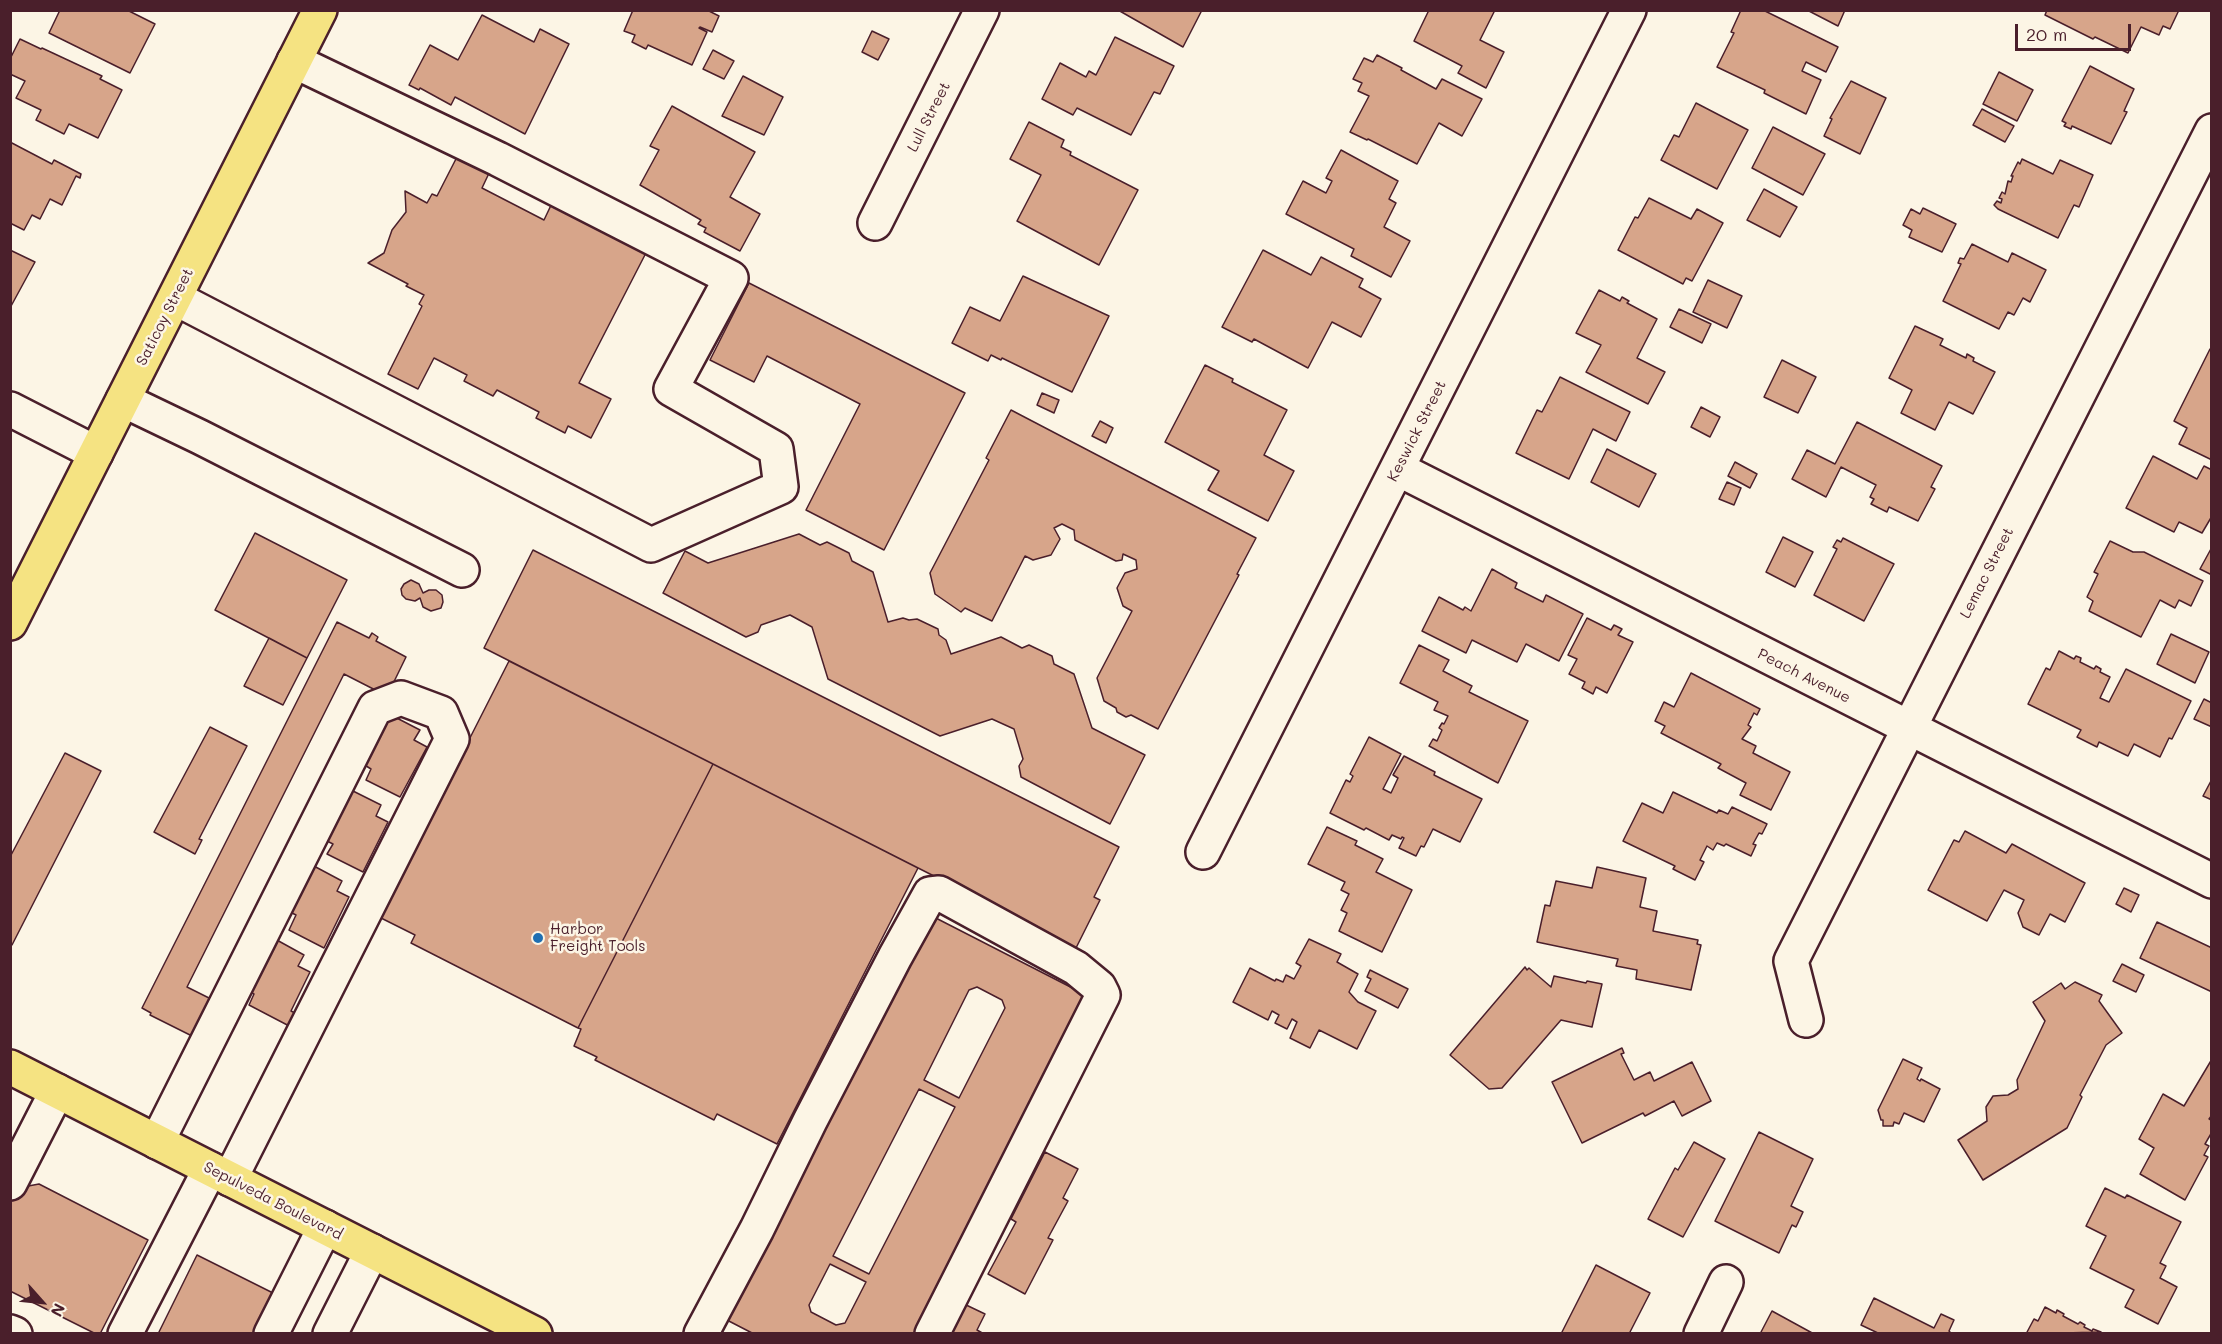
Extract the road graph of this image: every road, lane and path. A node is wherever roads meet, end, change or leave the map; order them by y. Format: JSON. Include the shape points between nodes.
{"nodes":[{"id":1,"x":320,"y":10,"type":"edge"},
{"id":2,"x":982,"y":10,"type":"edge"},
{"id":3,"x":1629,"y":10,"type":"edge"},
{"id":4,"x":294,"y":61,"type":"junction"},
{"id":5,"x":2211,"y":130,"type":"edge"},
{"id":6,"x":875,"y":223,"type":"dead end"},
{"id":7,"x":175,"y":297,"type":"junction"},
{"id":8,"x":123,"y":400,"type":"junction"},
{"id":9,"x":10,"y":409,"type":"edge"},
{"id":10,"x":96,"y":453,"type":"junction"},
{"id":11,"x":1398,"y":469,"type":"junction"},
{"id":12,"x":462,"y":570,"type":"dead end"},
{"id":13,"x":10,"y":623,"type":"edge"},
{"id":14,"x":1909,"y":729,"type":"junction"},
{"id":15,"x":1203,"y":852,"type":"dead end"},
{"id":16,"x":2211,"y":881,"type":"edge"},
{"id":17,"x":1806,"y":1020,"type":"dead end"},
{"id":18,"x":10,"y":1067,"type":"edge"},
{"id":19,"x":57,"y":1091,"type":"junction"},
{"id":20,"x":157,"y":1142,"type":"junction"},
{"id":21,"x":220,"y":1174,"type":"junction"},
{"id":22,"x":10,"y":1183,"type":"edge"},
{"id":23,"x":325,"y":1227,"type":"junction"},
{"id":24,"x":372,"y":1251,"type":"junction"},
{"id":25,"x":1726,"y":1282,"type":"dead end"},
{"id":26,"x":125,"y":1334,"type":"edge"},
{"id":27,"x":271,"y":1334,"type":"edge"},
{"id":28,"x":330,"y":1334,"type":"edge"},
{"id":29,"x":535,"y":1334,"type":"edge"},
{"id":30,"x":701,"y":1334,"type":"edge"},
{"id":31,"x":932,"y":1334,"type":"edge"},
{"id":32,"x":1701,"y":1334,"type":"edge"}],
"edges":[{"from":1,"to":4,"type":"main road","name":"Saticoy Street"},
{"from":2,"to":6,"type":"street","name":"Lull Street"},
{"from":3,"to":11,"type":"street","name":"Keswick Street"},
{"from":4,"to":7,"type":"main road","name":"Saticoy Street"},
{"from":4,"to":7,"type":"street","via":[[498,159],[730,278],[671,389],[776,449],[781,487],[651,545]]},
{"from":5,"to":14,"type":"street","name":"Lemac Street"},
{"from":7,"to":8,"type":"main road","name":"Saticoy Street"},
{"from":8,"to":10,"type":"main road","name":"Saticoy Street"},
{"from":8,"to":12,"type":"street"},
{"from":9,"to":10,"type":"street"},
{"from":10,"to":13,"type":"main road","name":"Saticoy Street"},
{"from":11,"to":14,"type":"street","name":"Peach Avenue"},
{"from":11,"to":15,"type":"street","name":"Keswick Street"},
{"from":14,"to":16,"type":"street","name":"Peach Avenue"},
{"from":14,"to":17,"type":"street","name":"Lemac Street","via":[[1791,961]]},
{"from":18,"to":19,"type":"main road","name":"Sepulveda Boulevard"},
{"from":19,"to":20,"type":"main road","name":"Sepulveda Boulevard"},
{"from":19,"to":22,"type":"street"},
{"from":20,"to":21,"type":"main road","name":"Sepulveda Boulevard"},
{"from":20,"to":21,"type":"street","via":[[375,708],[401,698],[441,713],[452,739]]},
{"from":21,"to":23,"type":"main road","name":"Sepulveda Boulevard"},
{"from":21,"to":26,"type":"street"},
{"from":23,"to":24,"type":"main road","name":"Sepulveda Boulevard"},
{"from":23,"to":27,"type":"street"},
{"from":24,"to":28,"type":"street"},
{"from":24,"to":29,"type":"main road","name":"Sepulveda Boulevard"},
{"from":25,"to":32,"type":"street"},
{"from":30,"to":31,"type":"street","via":[[895,957],[930,894],[939,893],[1076,968],[1103,995]]}]}
